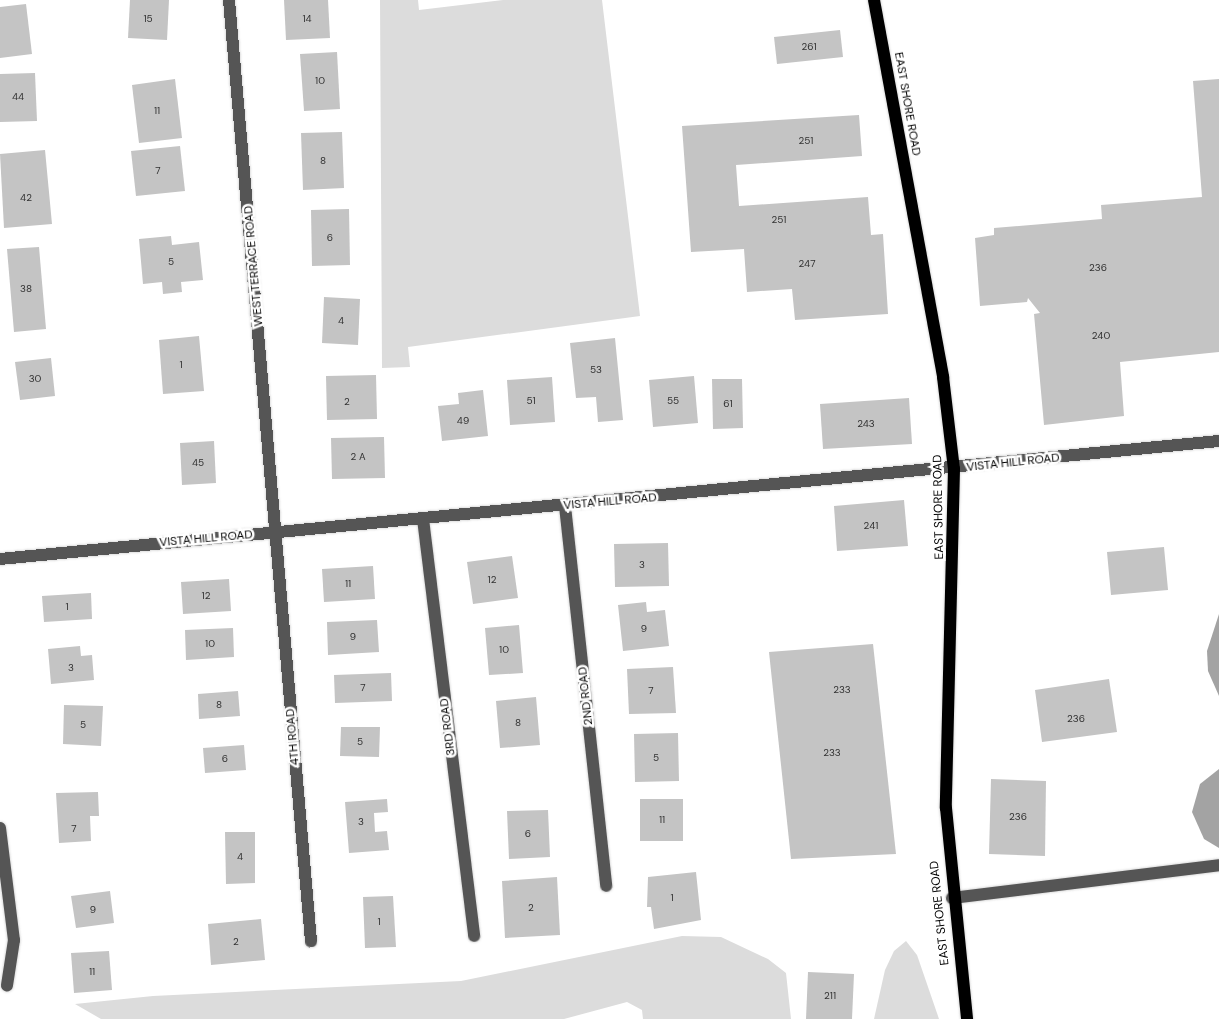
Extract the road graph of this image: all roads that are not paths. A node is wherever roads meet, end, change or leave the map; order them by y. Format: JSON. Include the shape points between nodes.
{"nodes":[{"id":1,"x":229,"y":0,"type":"edge"},
{"id":2,"x":874,"y":0,"type":"edge"},
{"id":3,"x":1219,"y":441,"type":"edge"},
{"id":4,"x":954,"y":469,"type":"junction"},
{"id":5,"x":564,"y":506,"type":"junction"},
{"id":6,"x":423,"y":519,"type":"junction"},
{"id":7,"x":276,"y":533,"type":"junction"},
{"id":8,"x":0,"y":559,"type":"edge"},
{"id":9,"x":0,"y":828,"type":"edge"},
{"id":10,"x":1219,"y":865,"type":"edge"},
{"id":11,"x":606,"y":886,"type":"dead end"},
{"id":12,"x":952,"y":898,"type":"junction"},
{"id":13,"x":474,"y":936,"type":"dead end"},
{"id":14,"x":310,"y":942,"type":"dead end"},
{"id":15,"x":7,"y":984,"type":"dead end"},
{"id":16,"x":968,"y":1019,"type":"edge"}],
"edges":[{"from":1,"to":7,"type":"street","name":"WEST TERRACE ROAD"},
{"from":2,"to":4,"type":"main road","name":"EAST SHORE ROAD","via":[[943,377]]},
{"from":3,"to":4,"type":"street","name":"VISTA HILL ROAD"},
{"from":4,"to":5,"type":"street","name":"VISTA HILL ROAD"},
{"from":4,"to":12,"type":"main road","name":"EAST SHORE ROAD","via":[[946,808]]},
{"from":5,"to":6,"type":"street","name":"VISTA HILL ROAD"},
{"from":5,"to":11,"type":"street","name":"2ND ROAD"},
{"from":6,"to":7,"type":"street","name":"VISTA HILL ROAD"},
{"from":6,"to":13,"type":"street","name":"3RD ROAD"},
{"from":7,"to":8,"type":"street","name":"VISTA HILL ROAD"},
{"from":7,"to":14,"type":"street","name":"4TH ROAD"},
{"from":9,"to":15,"type":"street","via":[[14,940]]},
{"from":10,"to":12,"type":"street"},
{"from":12,"to":16,"type":"main road","name":"EAST SHORE ROAD"}]}
